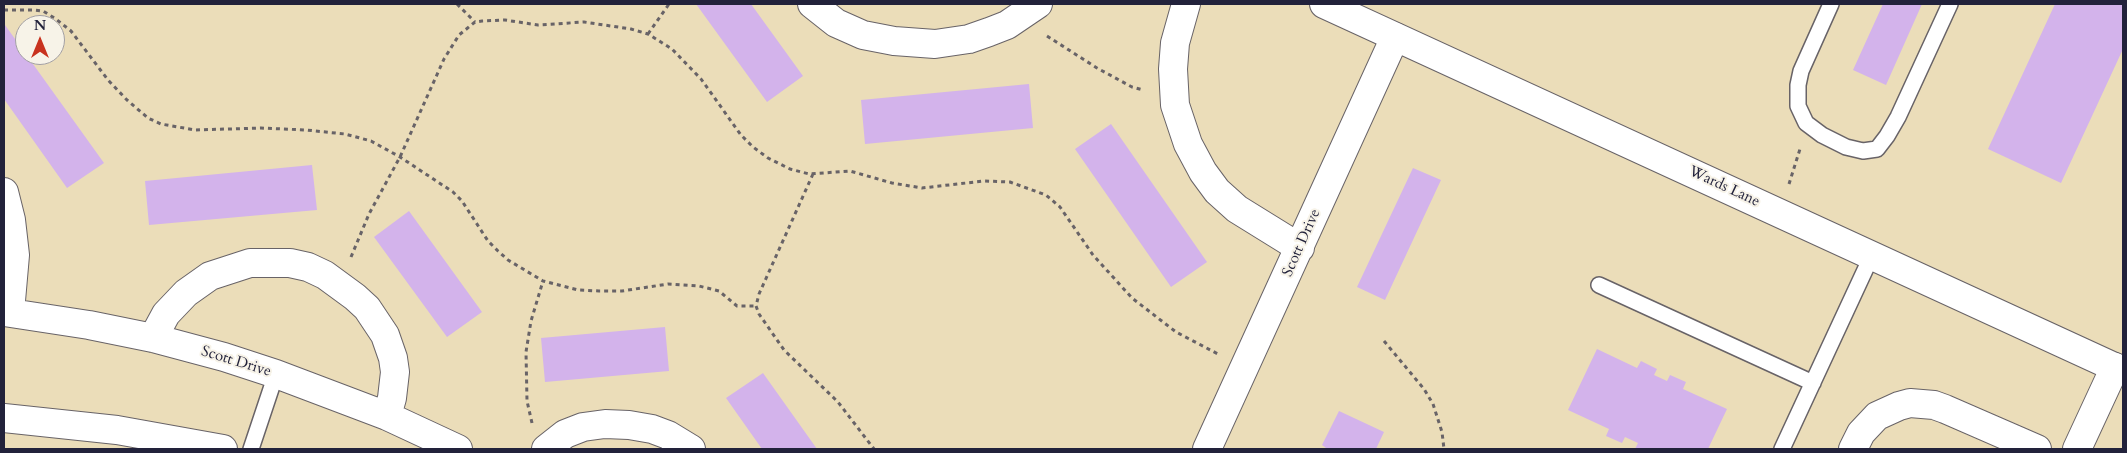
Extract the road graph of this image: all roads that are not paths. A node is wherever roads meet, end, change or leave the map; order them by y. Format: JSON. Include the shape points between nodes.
{"nodes":[{"id":1,"x":812,"y":4,"type":"edge"},
{"id":2,"x":1186,"y":4,"type":"edge"},
{"id":3,"x":1324,"y":4,"type":"edge"},
{"id":4,"x":1832,"y":4,"type":"edge"},
{"id":5,"x":1950,"y":4,"type":"edge"},
{"id":6,"x":1029,"y":11,"type":"edge"},
{"id":7,"x":1395,"y":36,"type":"junction"},
{"id":8,"x":4,"y":192,"type":"edge"},
{"id":9,"x":1300,"y":248,"type":"junction"},
{"id":10,"x":1872,"y":255,"type":"junction"},
{"id":11,"x":1599,"y":285,"type":"dead end"},
{"id":12,"x":7,"y":312,"type":"edge"},
{"id":13,"x":153,"y":338,"type":"junction"},
{"id":14,"x":2120,"y":367,"type":"edge"},
{"id":15,"x":276,"y":374,"type":"junction"},
{"id":16,"x":1813,"y":383,"type":"junction"},
{"id":17,"x":387,"y":416,"type":"junction"},
{"id":18,"x":4,"y":418,"type":"edge"},
{"id":19,"x":548,"y":447,"type":"edge"},
{"id":20,"x":223,"y":449,"type":"edge"},
{"id":21,"x":251,"y":449,"type":"edge"},
{"id":22,"x":458,"y":449,"type":"edge"},
{"id":23,"x":691,"y":449,"type":"edge"},
{"id":24,"x":1207,"y":449,"type":"edge"},
{"id":25,"x":1782,"y":449,"type":"edge"},
{"id":26,"x":1852,"y":449,"type":"edge"},
{"id":27,"x":2037,"y":449,"type":"edge"},
{"id":28,"x":2077,"y":449,"type":"edge"}],
"edges":[{"from":1,"to":6,"type":"street","via":[[849,30],[876,39],[912,44],[969,39]]},
{"from":2,"to":9,"type":"street","via":[[1175,43],[1173,69],[1175,105],[1188,144],[1217,191],[1237,209]]},
{"from":3,"to":7,"type":"street","name":"Wards Lane"},
{"from":4,"to":5,"type":"lane","via":[[1801,72],[1798,106],[1806,123],[1822,135],[1863,151],[1876,149],[1884,141]]},
{"from":7,"to":9,"type":"street","name":"Scott Drive"},
{"from":7,"to":10,"type":"street","name":"Wards Lane"},
{"from":8,"to":12,"type":"street","via":[[11,220],[14,255]]},
{"from":9,"to":24,"type":"street","name":"Scott Drive"},
{"from":10,"to":14,"type":"street","name":"Wards Lane"},
{"from":10,"to":16,"type":"lane"},
{"from":11,"to":16,"type":"lane"},
{"from":12,"to":13,"type":"street","name":"Scott Drive"},
{"from":13,"to":15,"type":"street","name":"Scott Drive"},
{"from":13,"to":17,"type":"street","via":[[166,314],[186,293],[210,276],[250,262],[290,262],[308,267],[340,284],[367,308],[385,335],[393,358],[394,384]]},
{"from":14,"to":28,"type":"street"},
{"from":15,"to":17,"type":"street","name":"Scott Drive"},
{"from":15,"to":21,"type":"lane"},
{"from":16,"to":25,"type":"lane"},
{"from":17,"to":22,"type":"street","name":"Scott Drive"},
{"from":18,"to":20,"type":"street","via":[[117,430]]},
{"from":19,"to":23,"type":"street","via":[[565,434],[605,424],[652,429]]},
{"from":26,"to":27,"type":"street","via":[[1877,416],[1910,403],[1934,405]]}]}
